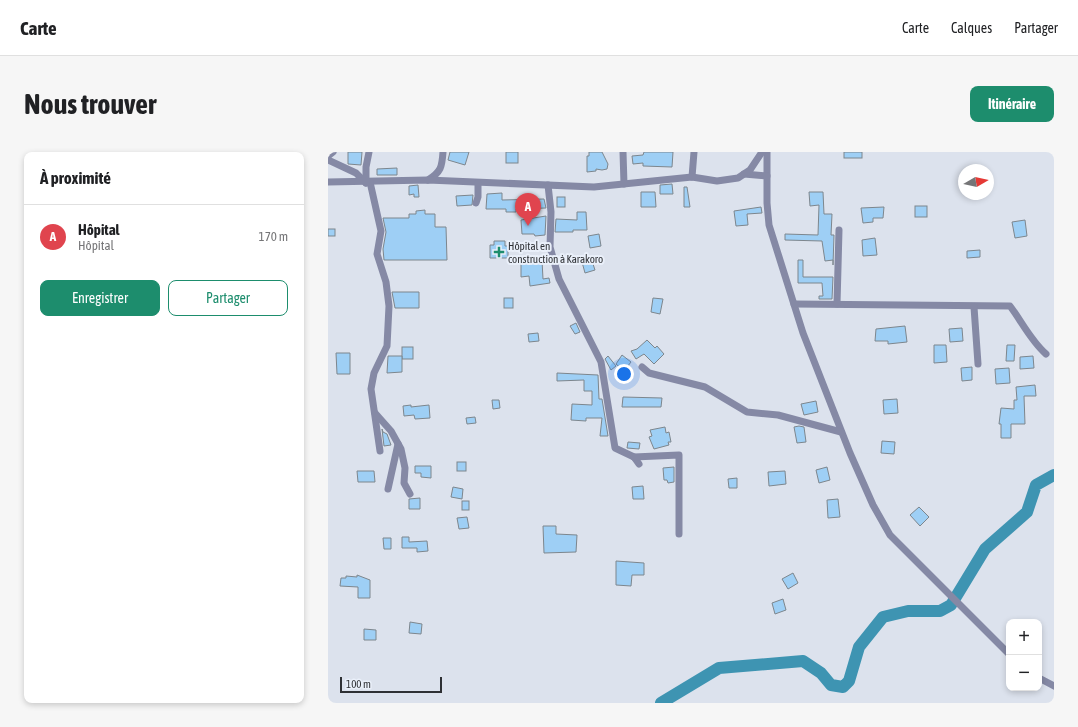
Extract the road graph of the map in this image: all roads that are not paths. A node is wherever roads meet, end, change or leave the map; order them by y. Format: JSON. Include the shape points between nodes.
{"nodes":[{"id":1,"x":333,"y":152,"type":"edge"},
{"id":2,"x":369,"y":152,"type":"edge"},
{"id":3,"x":443,"y":152,"type":"edge"},
{"id":4,"x":623,"y":152,"type":"edge"},
{"id":5,"x":694,"y":152,"type":"edge"},
{"id":6,"x":762,"y":152,"type":"edge"},
{"id":7,"x":767,"y":152,"type":"edge"},
{"id":8,"x":328,"y":156,"type":"edge"},
{"id":9,"x":328,"y":160,"type":"edge"},
{"id":10,"x":744,"y":174,"type":"junction"},
{"id":11,"x":767,"y":176,"type":"junction"},
{"id":12,"x":692,"y":177,"type":"junction"},
{"id":13,"x":428,"y":180,"type":"junction"},
{"id":14,"x":328,"y":182,"type":"edge"},
{"id":15,"x":368,"y":183,"type":"junction"},
{"id":16,"x":478,"y":183,"type":"junction"},
{"id":17,"x":624,"y":184,"type":"junction"},
{"id":18,"x":548,"y":185,"type":"junction"},
{"id":19,"x":476,"y":202,"type":"dead end"},
{"id":20,"x":839,"y":230,"type":"dead end"},
{"id":21,"x":794,"y":304,"type":"junction"},
{"id":22,"x":837,"y":304,"type":"junction"},
{"id":23,"x":974,"y":307,"type":"junction"},
{"id":24,"x":1046,"y":354,"type":"dead end"},
{"id":25,"x":978,"y":364,"type":"dead end"},
{"id":26,"x":642,"y":367,"type":"dead end"},
{"id":27,"x":375,"y":414,"type":"junction"},
{"id":28,"x":841,"y":432,"type":"junction"},
{"id":29,"x":398,"y":444,"type":"junction"},
{"id":30,"x":380,"y":450,"type":"dead end"},
{"id":31,"x":634,"y":457,"type":"junction"},
{"id":32,"x":638,"y":464,"type":"dead end"},
{"id":33,"x":388,"y":489,"type":"dead end"},
{"id":34,"x":410,"y":494,"type":"dead end"},
{"id":35,"x":679,"y":534,"type":"dead end"},
{"id":36,"x":1006,"y":651,"type":"edge"},
{"id":37,"x":1042,"y":680,"type":"edge"},
{"id":38,"x":1054,"y":686,"type":"edge"}],
"edges":[{"from":1,"to":8,"type":"street"},
{"from":2,"to":15,"type":"street","via":[[366,167]]},
{"from":3,"to":13,"type":"street","via":[[442,164],[437,174]]},
{"from":4,"to":17,"type":"street"},
{"from":5,"to":12,"type":"street"},
{"from":6,"to":10,"type":"street","via":[[750,170]]},
{"from":7,"to":11,"type":"street"},
{"from":9,"to":15,"type":"street","via":[[356,173]]},
{"from":10,"to":11,"type":"street"},
{"from":10,"to":12,"type":"street","via":[[738,178],[717,181]]},
{"from":11,"to":21,"type":"street","via":[[769,225]]},
{"from":12,"to":17,"type":"street"},
{"from":13,"to":15,"type":"street"},
{"from":13,"to":16,"type":"street"},
{"from":14,"to":15,"type":"street"},
{"from":15,"to":27,"type":"street","via":[[379,219],[381,231],[377,254],[386,282],[389,306],[387,346],[374,373],[371,389]]},
{"from":16,"to":18,"type":"street"},
{"from":16,"to":19,"type":"street"},
{"from":17,"to":18,"type":"street","via":[[594,187]]},
{"from":18,"to":31,"type":"street","via":[[551,212],[550,246],[559,280],[601,362],[616,448]]},
{"from":20,"to":22,"type":"street"},
{"from":21,"to":22,"type":"street"},
{"from":21,"to":28,"type":"street"},
{"from":22,"to":23,"type":"street"},
{"from":23,"to":24,"type":"street","via":[[1010,306],[1036,346]]},
{"from":23,"to":25,"type":"street"},
{"from":26,"to":28,"type":"street","via":[[648,373],[706,387],[747,412],[778,415]]},
{"from":27,"to":29,"type":"street","via":[[391,431]]},
{"from":27,"to":30,"type":"street"},
{"from":28,"to":36,"type":"street","via":[[873,505],[890,535]]},
{"from":29,"to":33,"type":"street"},
{"from":29,"to":34,"type":"street","via":[[402,450],[405,468],[404,483]]},
{"from":31,"to":32,"type":"street"},
{"from":31,"to":35,"type":"street","via":[[680,456]]},
{"from":37,"to":38,"type":"street"}]}
